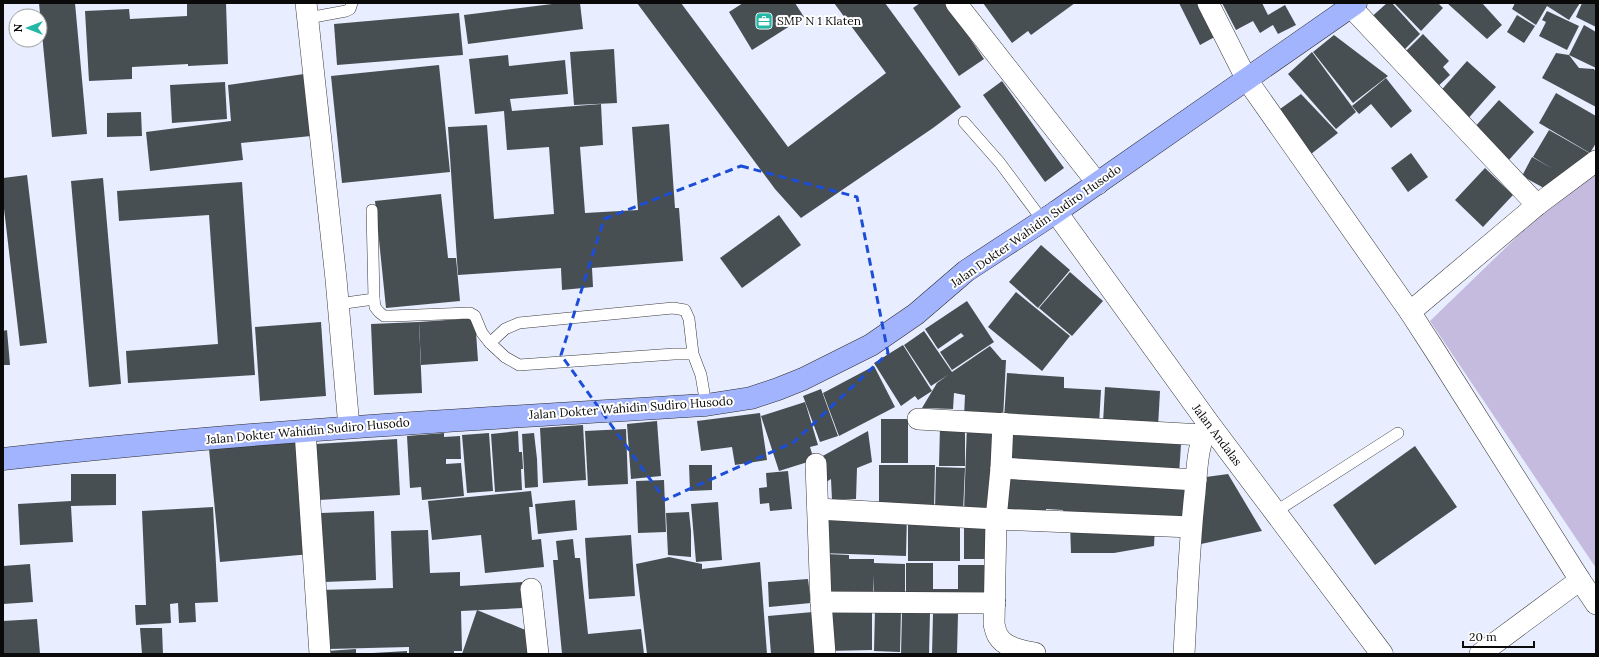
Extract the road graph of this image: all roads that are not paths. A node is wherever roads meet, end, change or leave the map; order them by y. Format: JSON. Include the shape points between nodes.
{"nodes":[{"id":1,"x":352,"y":3,"type":"edge"},
{"id":2,"x":956,"y":3,"type":"edge"},
{"id":3,"x":1208,"y":3,"type":"edge"},
{"id":4,"x":1354,"y":5,"type":"edge"},
{"id":5,"x":307,"y":11,"type":"edge"},
{"id":6,"x":1247,"y":80,"type":"junction"},
{"id":7,"x":964,"y":122,"type":"dead end"},
{"id":8,"x":1594,"y":166,"type":"edge"},
{"id":9,"x":1098,"y":184,"type":"junction"},
{"id":10,"x":1537,"y":205,"type":"junction"},
{"id":11,"x":372,"y":210,"type":"dead end"},
{"id":12,"x":1049,"y":217,"type":"junction"},
{"id":13,"x":374,"y":300,"type":"junction"},
{"id":14,"x":338,"y":304,"type":"junction"},
{"id":15,"x":1410,"y":312,"type":"junction"},
{"id":16,"x":490,"y":344,"type":"junction"},
{"id":17,"x":693,"y":354,"type":"junction"},
{"id":18,"x":706,"y":405,"type":"junction"},
{"id":19,"x":918,"y":419,"type":"dead end"},
{"id":20,"x":1003,"y":423,"type":"junction"},
{"id":21,"x":349,"y":427,"type":"junction"},
{"id":22,"x":1206,"y":430,"type":"junction"},
{"id":23,"x":305,"y":431,"type":"junction"},
{"id":24,"x":1398,"y":433,"type":"dead end"},
{"id":25,"x":3,"y":459,"type":"edge"},
{"id":26,"x":816,"y":464,"type":"dead end"},
{"id":27,"x":1001,"y":468,"type":"junction"},
{"id":28,"x":1196,"y":480,"type":"junction"},
{"id":29,"x":818,"y":508,"type":"junction"},
{"id":30,"x":1275,"y":512,"type":"junction"},
{"id":31,"x":996,"y":519,"type":"junction"},
{"id":32,"x":1191,"y":527,"type":"junction"},
{"id":33,"x":1580,"y":580,"type":"junction"},
{"id":34,"x":531,"y":590,"type":"dead end"},
{"id":35,"x":821,"y":602,"type":"junction"},
{"id":36,"x":995,"y":604,"type":"junction"},
{"id":37,"x":1596,"y":604,"type":"edge"},
{"id":38,"x":320,"y":654,"type":"edge"},
{"id":39,"x":538,"y":654,"type":"edge"},
{"id":40,"x":825,"y":654,"type":"edge"},
{"id":41,"x":1037,"y":654,"type":"edge"},
{"id":42,"x":1184,"y":654,"type":"edge"},
{"id":43,"x":1382,"y":654,"type":"edge"},
{"id":44,"x":1480,"y":654,"type":"edge"}],
"edges":[{"from":1,"to":5,"type":"lane","via":[[346,12]]},
{"from":2,"to":9,"type":"street"},
{"from":3,"to":6,"type":"street"},
{"from":4,"to":6,"type":"main road","name":"Jalan Dokter Wahidin Sudiro Husodo"},
{"from":4,"to":10,"type":"street"},
{"from":5,"to":14,"type":"street"},
{"from":6,"to":9,"type":"main road","name":"Jalan Dokter Wahidin Sudiro Husodo"},
{"from":6,"to":15,"type":"street"},
{"from":7,"to":12,"type":"lane"},
{"from":8,"to":10,"type":"street"},
{"from":9,"to":12,"type":"main road","name":"Jalan Dokter Wahidin Sudiro Husodo"},
{"from":10,"to":15,"type":"street"},
{"from":11,"to":13,"type":"lane"},
{"from":12,"to":18,"type":"main road","name":"Jalan Dokter Wahidin Sudiro Husodo","via":[[966,271],[916,314],[871,345],[778,389],[751,398]]},
{"from":12,"to":22,"type":"street","name":"Jalan Andalas"},
{"from":13,"to":14,"type":"lane"},
{"from":13,"to":16,"type":"lane","via":[[378,312],[384,316],[470,313],[475,316]]},
{"from":14,"to":21,"type":"street"},
{"from":15,"to":33,"type":"street"},
{"from":16,"to":17,"type":"lane","via":[[519,365]]},
{"from":16,"to":17,"type":"lane","via":[[505,329],[519,323],[674,308],[685,310],[690,319]]},
{"from":17,"to":18,"type":"lane","via":[[701,375]]},
{"from":18,"to":21,"type":"main road","name":"Jalan Dokter Wahidin Sudiro Husodo"},
{"from":19,"to":20,"type":"street"},
{"from":20,"to":22,"type":"street"},
{"from":20,"to":27,"type":"street"},
{"from":21,"to":23,"type":"main road","name":"Jalan Dokter Wahidin Sudiro Husodo"},
{"from":22,"to":28,"type":"street"},
{"from":22,"to":30,"type":"street","name":"Jalan Andalas"},
{"from":23,"to":25,"type":"main road","name":"Jalan Dokter Wahidin Sudiro Husodo"},
{"from":23,"to":38,"type":"street"},
{"from":24,"to":30,"type":"lane"},
{"from":26,"to":29,"type":"street"},
{"from":27,"to":28,"type":"street"},
{"from":27,"to":31,"type":"street"},
{"from":28,"to":32,"type":"street"},
{"from":29,"to":31,"type":"street"},
{"from":29,"to":35,"type":"street"},
{"from":30,"to":43,"type":"street","name":"Jalan Andalas"},
{"from":31,"to":32,"type":"street"},
{"from":31,"to":36,"type":"street"},
{"from":32,"to":42,"type":"street"},
{"from":33,"to":37,"type":"street"},
{"from":33,"to":44,"type":"street"},
{"from":34,"to":39,"type":"street"},
{"from":35,"to":36,"type":"street"},
{"from":35,"to":40,"type":"street"},
{"from":36,"to":41,"type":"street","via":[[994,624],[998,637],[1019,651]]}]}
